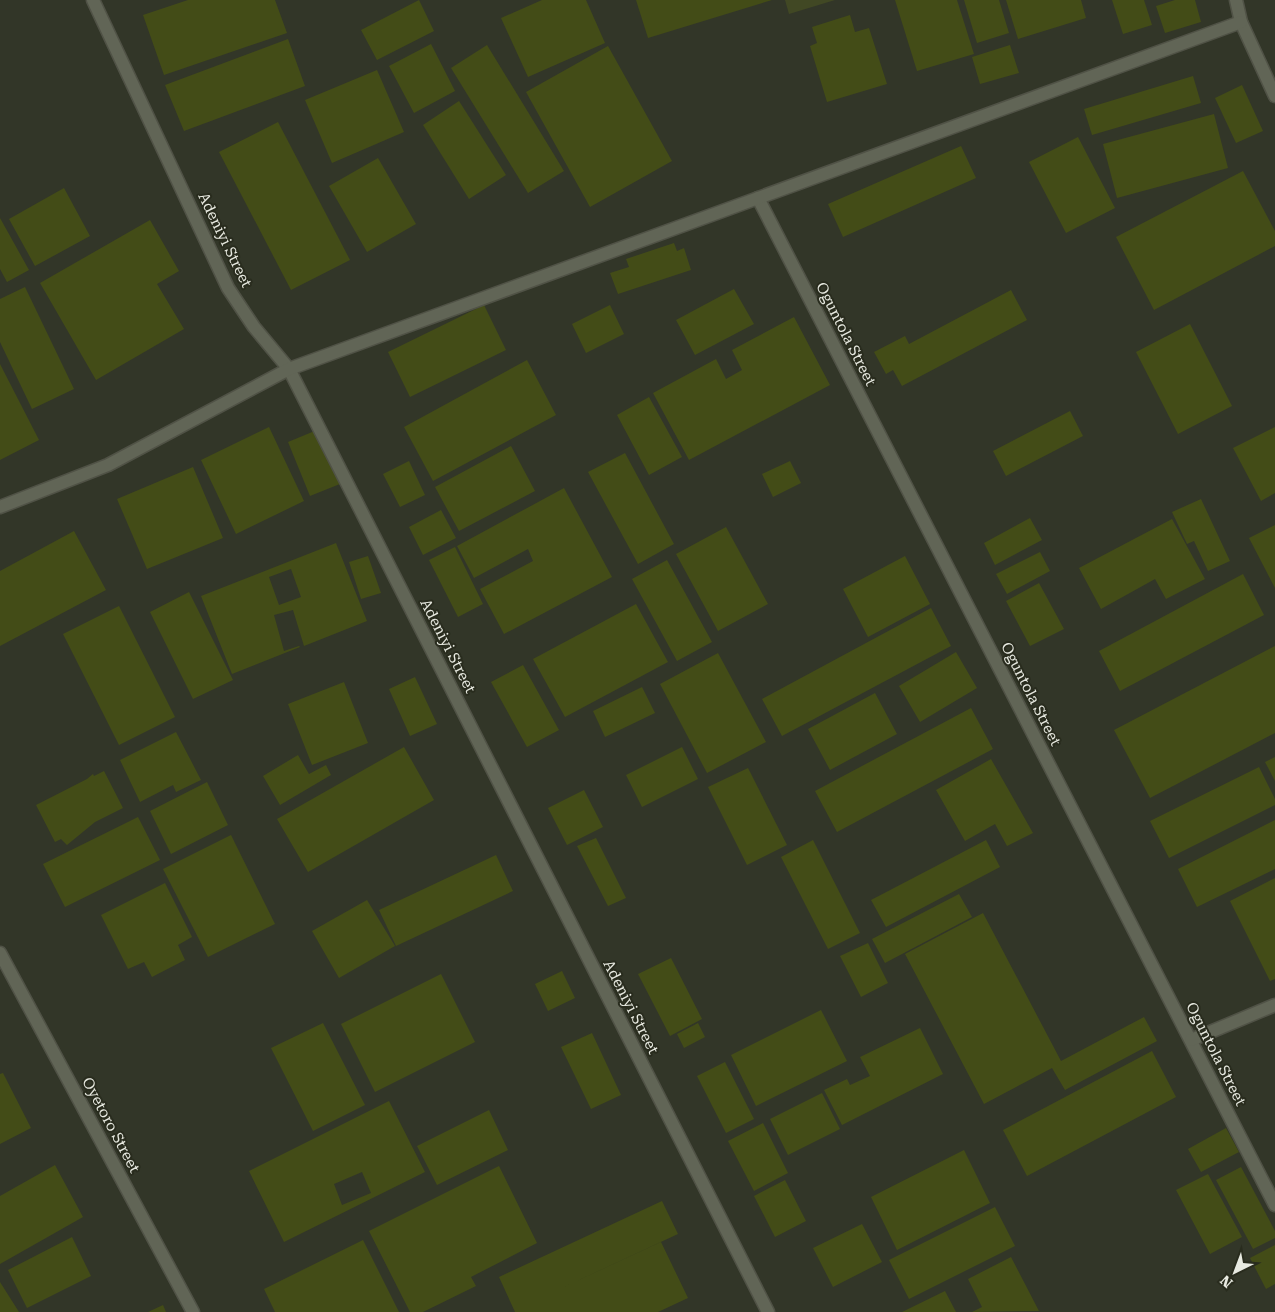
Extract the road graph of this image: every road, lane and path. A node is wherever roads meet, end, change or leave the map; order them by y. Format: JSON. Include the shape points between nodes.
{"nodes":[{"id":1,"x":93,"y":0,"type":"edge"},
{"id":2,"x":1236,"y":0,"type":"edge"},
{"id":3,"x":1241,"y":22,"type":"junction"},
{"id":4,"x":1275,"y":96,"type":"edge"},
{"id":5,"x":758,"y":198,"type":"junction"},
{"id":6,"x":289,"y":369,"type":"junction"},
{"id":7,"x":0,"y":507,"type":"edge"},
{"id":8,"x":0,"y":953,"type":"edge"},
{"id":9,"x":1275,"y":1005,"type":"edge"},
{"id":10,"x":1191,"y":1040,"type":"junction"},
{"id":11,"x":1275,"y":1205,"type":"edge"},
{"id":12,"x":193,"y":1312,"type":"edge"},
{"id":13,"x":768,"y":1312,"type":"edge"}],
"edges":[{"from":1,"to":6,"type":"street","name":"Adeniyi Street","via":[[228,288],[254,327]]},
{"from":2,"to":3,"type":"street"},
{"from":3,"to":4,"type":"street"},
{"from":3,"to":5,"type":"street"},
{"from":5,"to":6,"type":"street"},
{"from":5,"to":10,"type":"street","name":"Oguntola Street"},
{"from":6,"to":7,"type":"street","via":[[108,465]]},
{"from":6,"to":13,"type":"street","name":"Adeniyi Street"},
{"from":8,"to":12,"type":"street","name":"Oyetoro Street"},
{"from":9,"to":10,"type":"street"},
{"from":10,"to":11,"type":"street","name":"Oguntola Street"}]}
